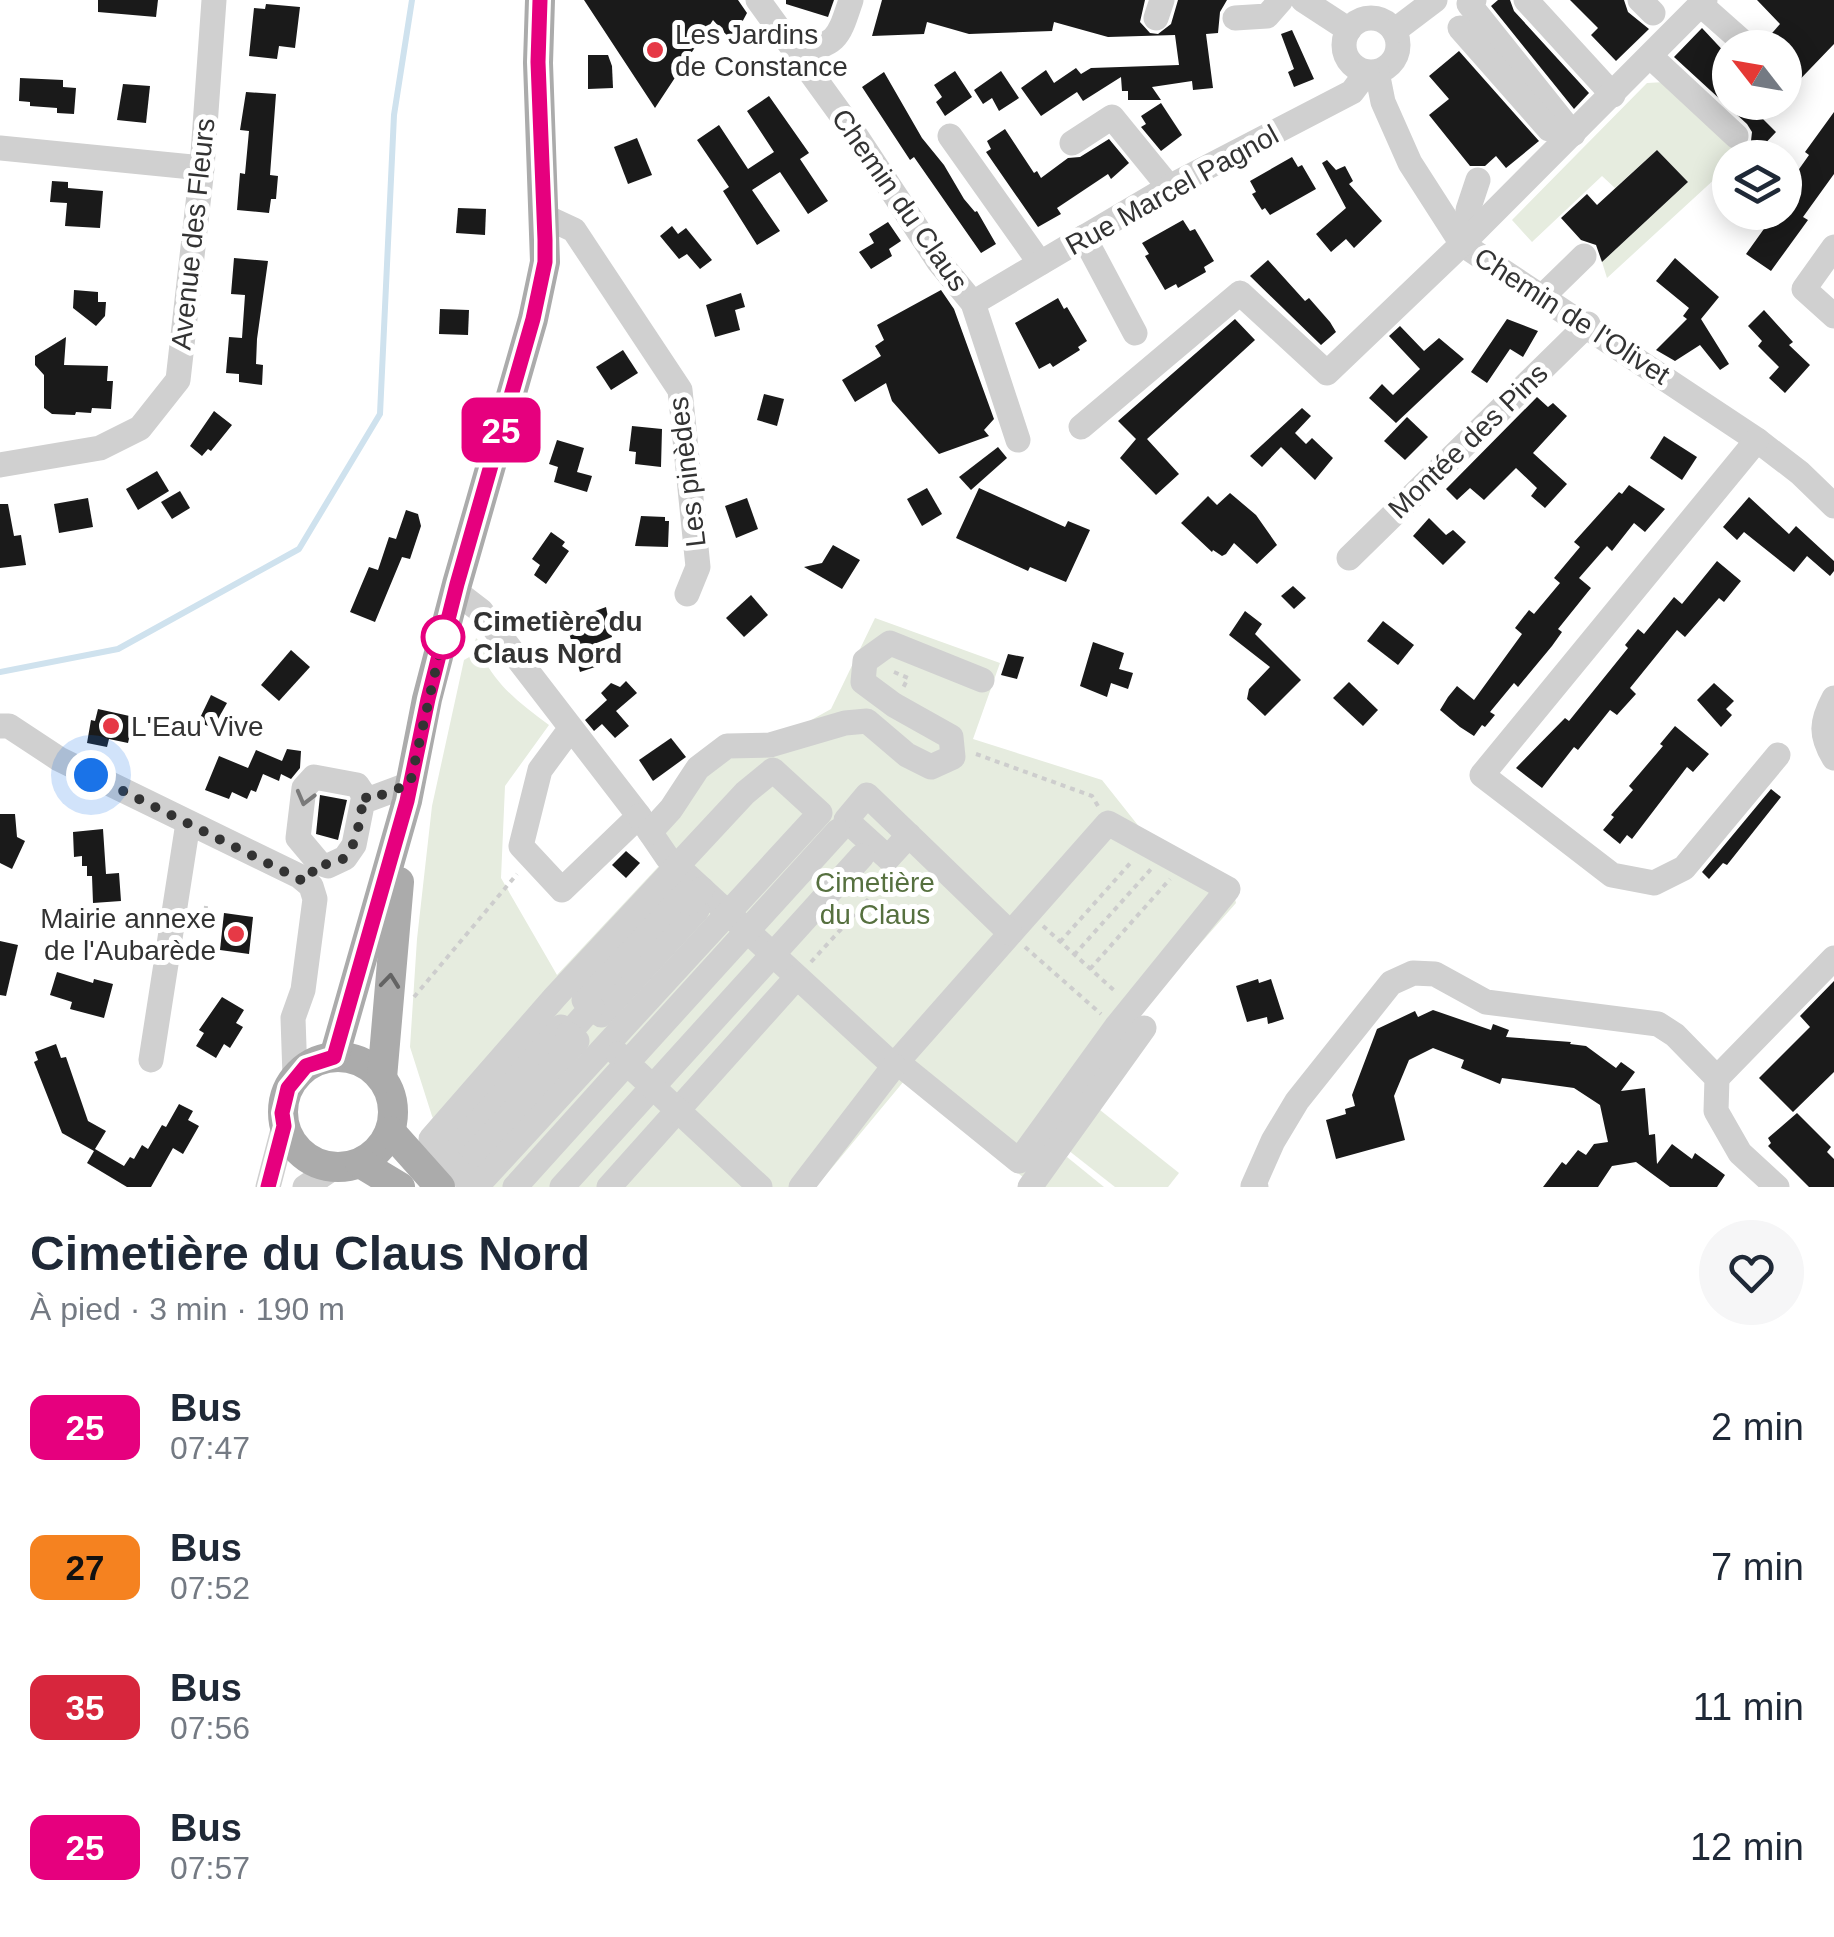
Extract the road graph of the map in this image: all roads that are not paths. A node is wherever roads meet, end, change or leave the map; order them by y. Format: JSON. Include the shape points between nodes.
{"nodes":[{"id":1,"x":214,"y":0,"type":"edge"},
{"id":2,"x":540,"y":0,"type":"edge"},
{"id":3,"x":851,"y":0,"type":"edge"},
{"id":4,"x":1281,"y":0,"type":"edge"},
{"id":5,"x":1435,"y":0,"type":"edge"},
{"id":6,"x":1474,"y":0,"type":"edge"},
{"id":7,"x":1526,"y":0,"type":"edge"},
{"id":8,"x":1546,"y":0,"type":"edge"},
{"id":9,"x":1703,"y":2,"type":"edge"},
{"id":10,"x":765,"y":4,"type":"edge"},
{"id":11,"x":1315,"y":4,"type":"edge"},
{"id":12,"x":1236,"y":18,"type":"dead end"},
{"id":13,"x":1460,"y":28,"type":"dead end"},
{"id":14,"x":1349,"y":30,"type":"junction"},
{"id":15,"x":1732,"y":30,"type":"edge"},
{"id":16,"x":1394,"y":31,"type":"junction"},
{"id":17,"x":796,"y":52,"type":"junction"},
{"id":18,"x":1651,"y":56,"type":"junction"},
{"id":19,"x":1597,"y":58,"type":"dead end"},
{"id":20,"x":1372,"y":72,"type":"junction"},
{"id":21,"x":1612,"y":94,"type":"junction"},
{"id":22,"x":950,"y":136,"type":"dead end"},
{"id":23,"x":1736,"y":136,"type":"dead end"},
{"id":24,"x":1568,"y":139,"type":"junction"},
{"id":25,"x":1072,"y":144,"type":"dead end"},
{"id":26,"x":0,"y":148,"type":"edge"},
{"id":27,"x":202,"y":168,"type":"junction"},
{"id":28,"x":1478,"y":180,"type":"dead end"},
{"id":29,"x":1169,"y":187,"type":"junction"},
{"id":30,"x":546,"y":217,"type":"junction"},
{"id":31,"x":1084,"y":237,"type":"junction"},
{"id":32,"x":1468,"y":238,"type":"junction"},
{"id":33,"x":1834,"y":248,"type":"edge"},
{"id":34,"x":1584,"y":256,"type":"dead end"},
{"id":35,"x":1040,"y":263,"type":"junction"},
{"id":36,"x":1543,"y":296,"type":"junction"},
{"id":37,"x":972,"y":303,"type":"junction"},
{"id":38,"x":1834,"y":316,"type":"edge"},
{"id":39,"x":1588,"y":324,"type":"junction"},
{"id":40,"x":1135,"y":333,"type":"dead end"},
{"id":41,"x":1081,"y":427,"type":"dead end"},
{"id":42,"x":1018,"y":440,"type":"dead end"},
{"id":43,"x":1756,"y":440,"type":"junction"},
{"id":44,"x":0,"y":465,"type":"edge"},
{"id":45,"x":1834,"y":506,"type":"edge"},
{"id":46,"x":1349,"y":558,"type":"dead end"},
{"id":47,"x":455,"y":591,"type":"junction"},
{"id":48,"x":687,"y":594,"type":"dead end"},
{"id":49,"x":982,"y":680,"type":"dead end"},
{"id":50,"x":1834,"y":698,"type":"edge"},
{"id":51,"x":0,"y":726,"type":"edge"},
{"id":52,"x":571,"y":728,"type":"junction"},
{"id":53,"x":1778,"y":755,"type":"dead end"},
{"id":54,"x":1834,"y":758,"type":"edge"},
{"id":55,"x":409,"y":792,"type":"junction"},
{"id":56,"x":364,"y":795,"type":"junction"},
{"id":57,"x":188,"y":823,"type":"junction"},
{"id":58,"x":644,"y":824,"type":"junction"},
{"id":59,"x":838,"y":831,"type":"dead end"},
{"id":60,"x":909,"y":835,"type":"dead end"},
{"id":61,"x":862,"y":856,"type":"dead end"},
{"id":62,"x":677,"y":866,"type":"junction"},
{"id":63,"x":312,"y":872,"type":"junction"},
{"id":64,"x":696,"y":896,"type":"junction"},
{"id":65,"x":728,"y":912,"type":"junction"},
{"id":66,"x":748,"y":931,"type":"junction"},
{"id":67,"x":1010,"y":934,"type":"junction"},
{"id":68,"x":773,"y":954,"type":"junction"},
{"id":69,"x":1834,"y":958,"type":"edge"},
{"id":70,"x":797,"y":977,"type":"junction"},
{"id":71,"x":555,"y":997,"type":"junction"},
{"id":72,"x":581,"y":1020,"type":"junction"},
{"id":73,"x":1144,"y":1028,"type":"dead end"},
{"id":74,"x":607,"y":1044,"type":"junction"},
{"id":75,"x":334,"y":1057,"type":"junction"},
{"id":76,"x":151,"y":1060,"type":"dead end"},
{"id":77,"x":627,"y":1063,"type":"junction"},
{"id":78,"x":895,"y":1064,"type":"junction"},
{"id":79,"x":296,"y":1076,"type":"junction"},
{"id":80,"x":382,"y":1078,"type":"junction"},
{"id":81,"x":1717,"y":1078,"type":"junction"},
{"id":82,"x":654,"y":1087,"type":"junction"},
{"id":83,"x":678,"y":1110,"type":"junction"},
{"id":84,"x":284,"y":1126,"type":"junction"},
{"id":85,"x":390,"y":1130,"type":"junction"},
{"id":86,"x":346,"y":1165,"type":"junction"},
{"id":87,"x":458,"y":1178,"type":"edge"},
{"id":88,"x":268,"y":1187,"type":"edge"},
{"id":89,"x":304,"y":1187,"type":"edge"},
{"id":90,"x":400,"y":1187,"type":"edge"},
{"id":91,"x":515,"y":1187,"type":"edge"},
{"id":92,"x":562,"y":1187,"type":"edge"},
{"id":93,"x":609,"y":1187,"type":"edge"},
{"id":94,"x":760,"y":1187,"type":"edge"},
{"id":95,"x":801,"y":1187,"type":"edge"},
{"id":96,"x":1030,"y":1187,"type":"edge"},
{"id":97,"x":1256,"y":1187,"type":"edge"},
{"id":98,"x":1777,"y":1187,"type":"edge"}],
"edges":[{"from":1,"to":27,"type":"street","name":"Avenue des Fleurs"},
{"from":2,"to":30,"type":"main road"},
{"from":3,"to":17,"type":"street","via":[[840,35],[827,46]]},
{"from":4,"to":12,"type":"street","via":[[1267,16]]},
{"from":5,"to":16,"type":"street"},
{"from":6,"to":24,"type":"street","via":[[1469,4]]},
{"from":7,"to":21,"type":"street"},
{"from":8,"to":19,"type":"street"},
{"from":9,"to":15,"type":"street"},
{"from":9,"to":18,"type":"street"},
{"from":10,"to":17,"type":"street","name":"Chemin du Claus"},
{"from":11,"to":14,"type":"street"},
{"from":13,"to":24,"type":"street"},
{"from":14,"to":16,"type":"street","via":[[1372,18]]},
{"from":14,"to":20,"type":"street","via":[[1346,56]]},
{"from":16,"to":20,"type":"street","via":[[1396,56]]},
{"from":17,"to":37,"type":"street","name":"Chemin du Claus"},
{"from":18,"to":21,"type":"street"},
{"from":18,"to":23,"type":"street"},
{"from":20,"to":29,"type":"street","name":"Rue Marcel Pagnol","via":[[1352,92]]},
{"from":20,"to":32,"type":"street","name":"Chemin de l'Olivet","via":[[1410,163]]},
{"from":21,"to":24,"type":"street"},
{"from":22,"to":35,"type":"street"},
{"from":24,"to":32,"type":"street"},
{"from":25,"to":29,"type":"street","via":[[1112,117]]},
{"from":26,"to":27,"type":"street"},
{"from":27,"to":44,"type":"street","name":"Avenue des Fleurs","via":[[178,380],[140,428],[100,448]]},
{"from":28,"to":32,"type":"street"},
{"from":29,"to":31,"type":"street","name":"Rue Marcel Pagnol"},
{"from":30,"to":47,"type":"main road","via":[[533,319]]},
{"from":30,"to":48,"type":"street","name":"Les pinèdes","via":[[574,230],[680,390],[698,567]]},
{"from":31,"to":35,"type":"street","name":"Rue Marcel Pagnol"},
{"from":31,"to":40,"type":"street"},
{"from":32,"to":36,"type":"street","name":"Chemin de l'Olivet"},
{"from":32,"to":41,"type":"street","via":[[1327,373],[1240,293]]},
{"from":33,"to":38,"type":"street","via":[[1804,289]]},
{"from":34,"to":36,"type":"street"},
{"from":35,"to":37,"type":"street","name":"Rue Marcel Pagnol"},
{"from":36,"to":39,"type":"street","name":"Chemin de l'Olivet"},
{"from":37,"to":42,"type":"street"},
{"from":39,"to":43,"type":"street","name":"Chemin de l'Olivet"},
{"from":39,"to":46,"type":"street","name":"Montée des Pins"},
{"from":43,"to":45,"type":"street","name":"Chemin de l'Olivet"},
{"from":43,"to":53,"type":"street","via":[[1482,775],[1612,876],[1654,883],[1684,868]]},
{"from":47,"to":52,"type":"street","via":[[481,611]]},
{"from":47,"to":55,"type":"main road"},
{"from":49,"to":58,"type":"street","via":[[890,643],[866,661],[864,682],[951,737],[953,757],[932,767],[867,721],[770,745],[727,746],[698,768],[671,809]]},
{"from":50,"to":54,"type":"street","via":[[1822,738]]},
{"from":51,"to":57,"type":"street"},
{"from":52,"to":58,"type":"street"},
{"from":52,"to":58,"type":"street","via":[[540,770],[521,846],[562,890]]},
{"from":55,"to":56,"type":"street","via":[[368,800]]},
{"from":55,"to":75,"type":"main road"},
{"from":80,"to":55,"type":"main road","one_way":true},
{"from":56,"to":63,"type":"street","via":[[354,844],[344,858]]},
{"from":56,"to":63,"type":"street","one_way":true,"via":[[356,785],[314,777],[304,788],[298,838]]},
{"from":57,"to":63,"type":"street"},
{"from":57,"to":76,"type":"street"},
{"from":58,"to":62,"type":"street"},
{"from":59,"to":66,"type":"street"},
{"from":60,"to":67,"type":"street"},
{"from":61,"to":68,"type":"street"},
{"from":62,"to":64,"type":"street"},
{"from":62,"to":65,"type":"street","via":[[773,770],[820,813]]},
{"from":62,"to":71,"type":"street"},
{"from":63,"to":79,"type":"street","via":[[315,899],[293,1018]]},
{"from":64,"to":65,"type":"street"},
{"from":64,"to":72,"type":"street","via":[[697,910],[601,1016]]},
{"from":65,"to":66,"type":"street"},
{"from":65,"to":74,"type":"street"},
{"from":66,"to":68,"type":"street"},
{"from":66,"to":77,"type":"street"},
{"from":67,"to":78,"type":"street"},
{"from":67,"to":78,"type":"street","via":[[1108,823],[1228,889],[1019,1161]]},
{"from":68,"to":70,"type":"street"},
{"from":68,"to":82,"type":"street"},
{"from":69,"to":81,"type":"street"},
{"from":70,"to":78,"type":"street"},
{"from":70,"to":83,"type":"street"},
{"from":71,"to":72,"type":"street"},
{"from":71,"to":87,"type":"street","via":[[431,1139]]},
{"from":72,"to":74,"type":"street"},
{"from":72,"to":87,"type":"street","via":[[577,1042]]},
{"from":73,"to":96,"type":"street"},
{"from":74,"to":77,"type":"street"},
{"from":74,"to":87,"type":"street"},
{"from":75,"to":79,"type":"main road"},
{"from":75,"to":80,"type":"main road","via":[[352,1058]]},
{"from":77,"to":82,"type":"street"},
{"from":77,"to":91,"type":"street"},
{"from":78,"to":95,"type":"street"},
{"from":79,"to":84,"type":"main road","via":[[284,1100]]},
{"from":80,"to":85,"type":"main road","via":[[394,1113]]},
{"from":81,"to":97,"type":"street","via":[[1658,1024],[1486,1002],[1435,974],[1414,973],[1391,982],[1296,1101]]},
{"from":81,"to":98,"type":"street","via":[[1716,1112],[1740,1152]]},
{"from":82,"to":83,"type":"street"},
{"from":82,"to":92,"type":"street"},
{"from":83,"to":93,"type":"street"},
{"from":83,"to":94,"type":"street"},
{"from":84,"to":86,"type":"main road","via":[[302,1155]]},
{"from":84,"to":88,"type":"street"},
{"from":85,"to":86,"type":"main road","via":[[383,1144]]},
{"from":85,"to":87,"type":"main road"},
{"from":86,"to":89,"type":"street"},
{"from":86,"to":90,"type":"main road"}]}
